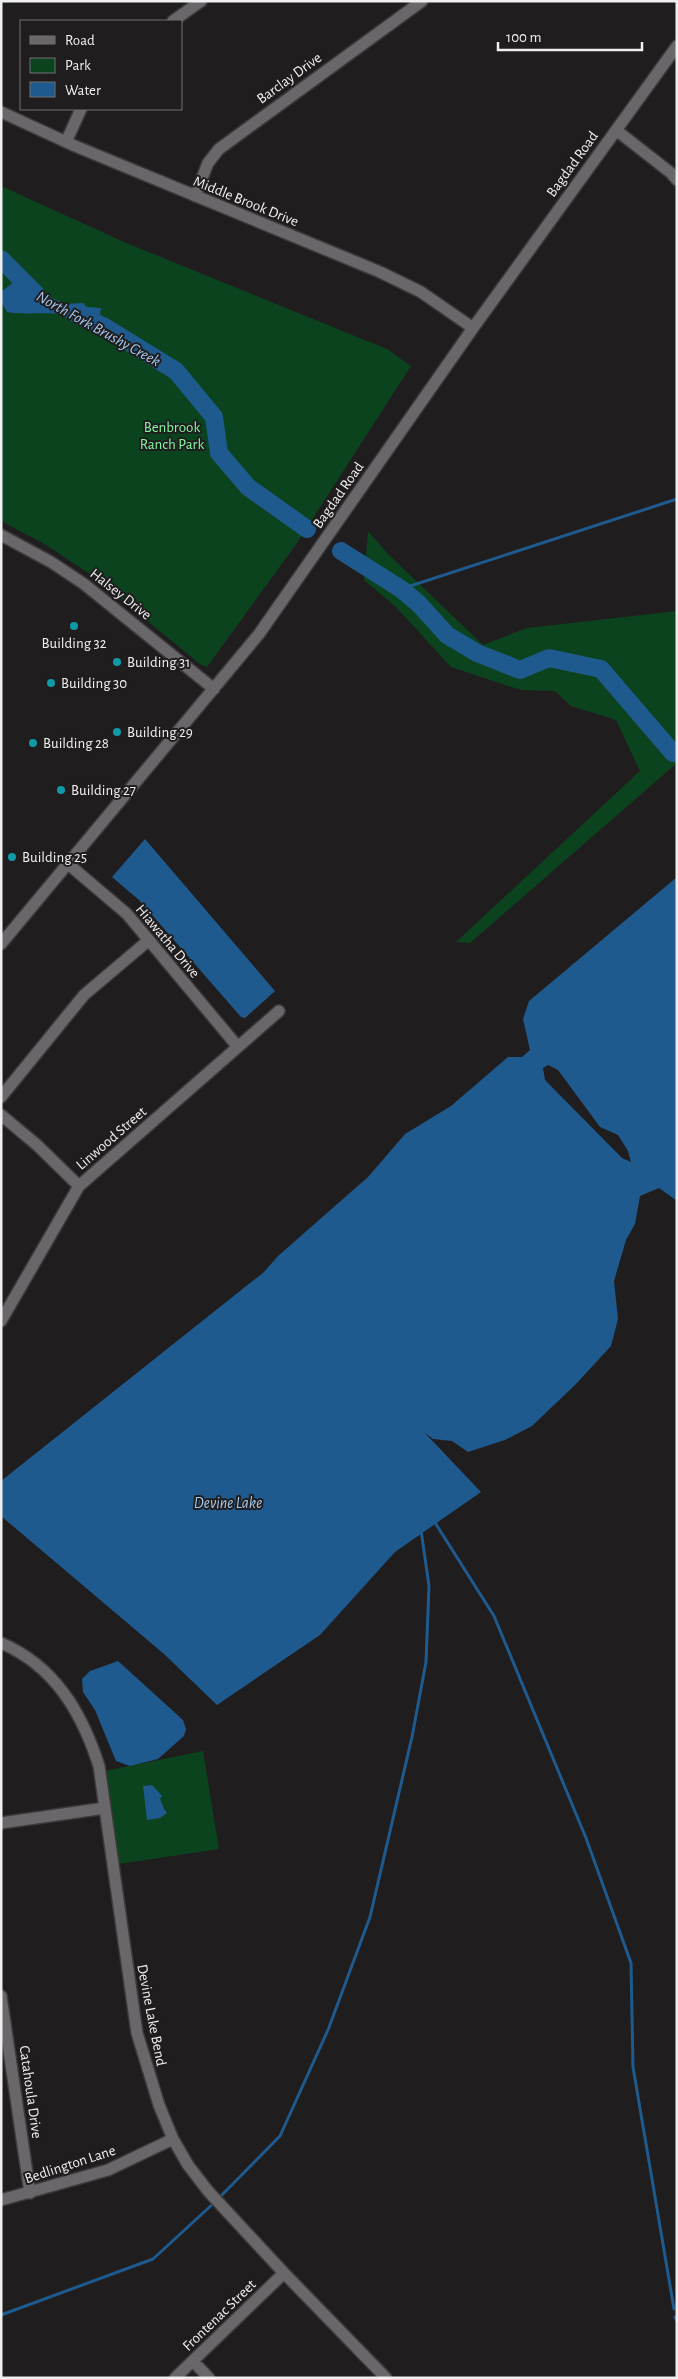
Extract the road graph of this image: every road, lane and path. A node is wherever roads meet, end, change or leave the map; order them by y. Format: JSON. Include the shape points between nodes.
{"nodes":[{"id":1,"x":201,"y":1,"type":"edge"},
{"id":2,"x":422,"y":1,"type":"edge"},
{"id":3,"x":173,"y":20,"type":"edge"},
{"id":4,"x":677,"y":46,"type":"edge"},
{"id":5,"x":81,"y":110,"type":"edge"},
{"id":6,"x":1,"y":112,"type":"edge"},
{"id":7,"x":616,"y":130,"type":"junction"},
{"id":8,"x":66,"y":142,"type":"junction"},
{"id":9,"x":677,"y":180,"type":"edge"},
{"id":10,"x":195,"y":196,"type":"junction"},
{"id":11,"x":473,"y":328,"type":"junction"},
{"id":12,"x":1,"y":535,"type":"edge"},
{"id":13,"x":214,"y":690,"type":"junction"},
{"id":14,"x":67,"y":863,"type":"junction"},
{"id":15,"x":149,"y":940,"type":"junction"},
{"id":16,"x":1,"y":944,"type":"edge"},
{"id":17,"x":279,"y":1011,"type":"dead end"},
{"id":18,"x":238,"y":1047,"type":"junction"},
{"id":19,"x":1,"y":1097,"type":"edge"},
{"id":20,"x":1,"y":1115,"type":"edge"},
{"id":21,"x":79,"y":1186,"type":"junction"},
{"id":22,"x":1,"y":1321,"type":"edge"},
{"id":23,"x":1,"y":1643,"type":"edge"},
{"id":24,"x":105,"y":1808,"type":"junction"},
{"id":25,"x":1,"y":1823,"type":"edge"},
{"id":26,"x":1,"y":1996,"type":"edge"},
{"id":27,"x":173,"y":2140,"type":"junction"},
{"id":28,"x":30,"y":2193,"type":"junction"},
{"id":29,"x":1,"y":2200,"type":"edge"},
{"id":30,"x":284,"y":2273,"type":"junction"},
{"id":31,"x":193,"y":2361,"type":"junction"},
{"id":32,"x":175,"y":2378,"type":"edge"},
{"id":33,"x":209,"y":2378,"type":"edge"},
{"id":34,"x":386,"y":2378,"type":"edge"}],
"edges":[{"from":1,"to":3,"type":"street"},
{"from":2,"to":10,"type":"street","name":"Barclay Drive","via":[[219,149],[208,163]]},
{"from":4,"to":7,"type":"street","name":"Bagdad Road"},
{"from":5,"to":8,"type":"street"},
{"from":6,"to":8,"type":"street","name":"Middle Brook Drive"},
{"from":7,"to":9,"type":"street"},
{"from":7,"to":11,"type":"street","name":"Bagdad Road"},
{"from":8,"to":10,"type":"street","name":"Middle Brook Drive"},
{"from":10,"to":11,"type":"street","name":"Middle Brook Drive","via":[[380,272],[421,292]]},
{"from":11,"to":13,"type":"street","name":"Bagdad Road","via":[[259,634]]},
{"from":12,"to":13,"type":"street","name":"Halsey Drive","via":[[84,584]]},
{"from":13,"to":14,"type":"street","name":"Bagdad Road"},
{"from":14,"to":15,"type":"street","name":"Hiawatha Drive","via":[[127,914]]},
{"from":14,"to":16,"type":"street","name":"Bagdad Road"},
{"from":15,"to":18,"type":"street","name":"Hiawatha Drive"},
{"from":15,"to":19,"type":"street","via":[[84,995]]},
{"from":17,"to":18,"type":"street","name":"Linwood Street"},
{"from":18,"to":21,"type":"street","name":"Linwood Street"},
{"from":20,"to":21,"type":"street"},
{"from":21,"to":22,"type":"street","name":"Linwood Street"},
{"from":23,"to":24,"type":"street","name":"Devine Lake Bend","via":[[39,1666],[57,1683],[75,1708],[89,1735],[99,1766]]},
{"from":24,"to":25,"type":"street"},
{"from":24,"to":27,"type":"street","name":"Devine Lake Bend","via":[[138,2033],[148,2072]]},
{"from":26,"to":28,"type":"street","name":"Catahoula Drive"},
{"from":27,"to":28,"type":"street","name":"Bedlington Lane","via":[[108,2170]]},
{"from":27,"to":30,"type":"street","name":"Devine Lake Bend","via":[[208,2191]]},
{"from":28,"to":29,"type":"street","name":"Bedlington Lane"},
{"from":30,"to":31,"type":"street","name":"Frontenac Street"},
{"from":30,"to":34,"type":"street","name":"Devine Lake Bend"},
{"from":31,"to":32,"type":"street","name":"Frontenac Street"},
{"from":31,"to":33,"type":"street"}]}
